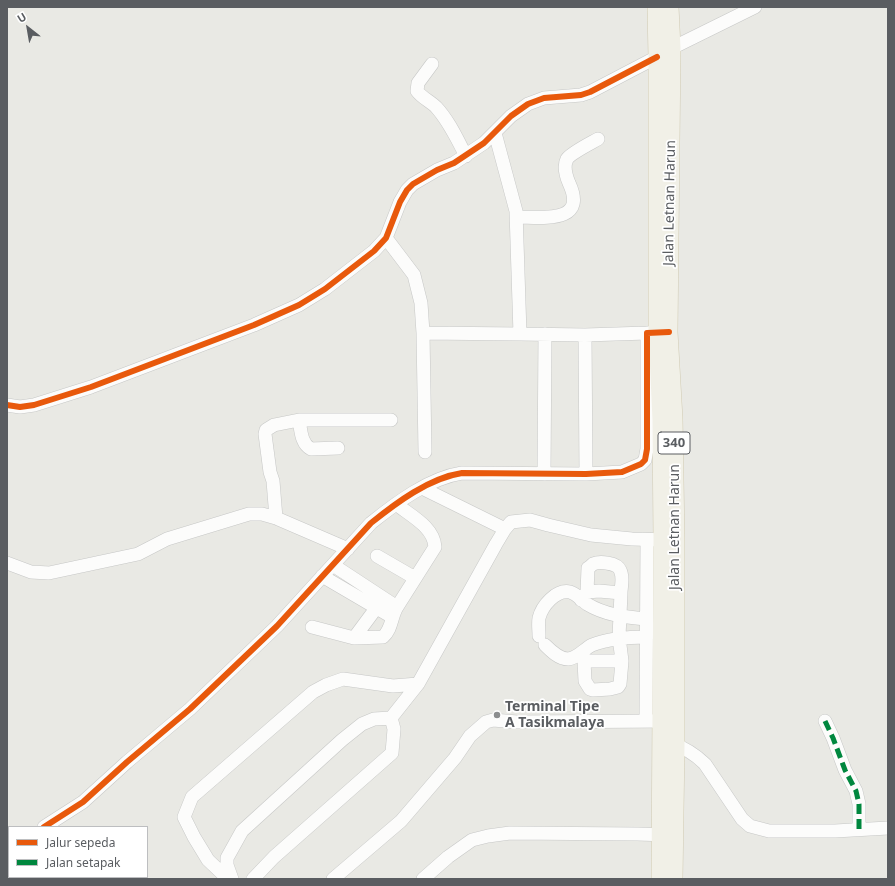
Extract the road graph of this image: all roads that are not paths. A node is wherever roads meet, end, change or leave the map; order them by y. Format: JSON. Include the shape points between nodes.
{"nodes":[{"id":1,"x":656,"y":7,"type":"edge"},
{"id":2,"x":670,"y":7,"type":"edge"},
{"id":3,"x":755,"y":7,"type":"edge"},
{"id":4,"x":672,"y":48,"type":"junction"},
{"id":5,"x":657,"y":57,"type":"junction"},
{"id":6,"x":432,"y":64,"type":"dead end"},
{"id":7,"x":496,"y":133,"type":"junction"},
{"id":8,"x":598,"y":139,"type":"dead end"},
{"id":9,"x":466,"y":156,"type":"junction"},
{"id":10,"x":517,"y":218,"type":"junction"},
{"id":11,"x":386,"y":238,"type":"junction"},
{"id":12,"x":423,"y":333,"type":"junction"},
{"id":13,"x":658,"y":333,"type":"junction"},
{"id":14,"x":520,"y":334,"type":"junction"},
{"id":15,"x":545,"y":334,"type":"junction"},
{"id":16,"x":584,"y":336,"type":"junction"},
{"id":17,"x":7,"y":405,"type":"edge"},
{"id":18,"x":299,"y":420,"type":"junction"},
{"id":19,"x":391,"y":420,"type":"dead end"},
{"id":20,"x":338,"y":448,"type":"dead end"},
{"id":21,"x":425,"y":452,"type":"dead end"},
{"id":22,"x":544,"y":474,"type":"junction"},
{"id":23,"x":586,"y":474,"type":"junction"},
{"id":24,"x":426,"y":486,"type":"junction"},
{"id":25,"x":396,"y":504,"type":"junction"},
{"id":26,"x":276,"y":518,"type":"junction"},
{"id":27,"x":505,"y":529,"type":"junction"},
{"id":28,"x":662,"y":540,"type":"junction"},
{"id":29,"x":348,"y":549,"type":"junction"},
{"id":30,"x":377,"y":556,"type":"dead end"},
{"id":31,"x":7,"y":563,"type":"edge"},
{"id":32,"x":333,"y":565,"type":"junction"},
{"id":33,"x":322,"y":576,"type":"junction"},
{"id":34,"x":415,"y":578,"type":"junction"},
{"id":35,"x":621,"y":593,"type":"junction"},
{"id":36,"x":584,"y":596,"type":"junction"},
{"id":37,"x":387,"y":608,"type":"junction"},
{"id":38,"x":620,"y":617,"type":"junction"},
{"id":39,"x":646,"y":619,"type":"junction"},
{"id":40,"x":312,"y":627,"type":"dead end"},
{"id":41,"x":619,"y":637,"type":"junction"},
{"id":42,"x":647,"y":637,"type":"junction"},
{"id":43,"x":354,"y":638,"type":"junction"},
{"id":44,"x":582,"y":657,"type":"junction"},
{"id":45,"x":622,"y":661,"type":"junction"},
{"id":46,"x":418,"y":684,"type":"junction"},
{"id":47,"x":391,"y":718,"type":"junction"},
{"id":48,"x":661,"y":721,"type":"junction"},
{"id":49,"x":825,"y":721,"type":"dead end"},
{"id":50,"x":669,"y":742,"type":"junction"},
{"id":51,"x":46,"y":826,"type":"edge"},
{"id":52,"x":888,"y":828,"type":"edge"},
{"id":53,"x":859,"y":829,"type":"junction"},
{"id":54,"x":668,"y":835,"type":"junction"},
{"id":55,"x":228,"y":879,"type":"edge"},
{"id":56,"x":232,"y":879,"type":"edge"},
{"id":57,"x":253,"y":879,"type":"edge"},
{"id":58,"x":333,"y":879,"type":"edge"},
{"id":59,"x":423,"y":879,"type":"edge"},
{"id":60,"x":660,"y":879,"type":"edge"},
{"id":61,"x":674,"y":879,"type":"edge"}],
"edges":[{"from":1,"to":5,"type":"main road","name":"Jalan Letnan Harun","number":"340"},
{"from":2,"to":4,"type":"main road","name":"Jalan Letnan Harun","number":"340"},
{"from":3,"to":4,"type":"street"},
{"from":4,"to":13,"type":"main road","name":"Jalan Letnan Harun","number":"340"},
{"from":5,"to":7,"type":"street","via":[[590,92],[544,98],[528,104],[511,116]]},
{"from":5,"to":13,"type":"main road","name":"Jalan Letnan Harun","number":"340"},
{"from":6,"to":9,"type":"street","via":[[418,83],[417,91],[442,114]]},
{"from":7,"to":9,"type":"street"},
{"from":7,"to":10,"type":"street","via":[[516,205]]},
{"from":8,"to":10,"type":"street","via":[[568,158],[565,164],[566,177],[573,194],[572,209],[556,216]]},
{"from":9,"to":11,"type":"street","via":[[425,177],[407,190]]},
{"from":10,"to":14,"type":"street"},
{"from":11,"to":12,"type":"street","via":[[414,275],[421,303]]},
{"from":11,"to":17,"type":"street","via":[[374,251],[325,289],[299,305],[91,387],[34,405]]},
{"from":12,"to":14,"type":"street"},
{"from":12,"to":21,"type":"street"},
{"from":13,"to":16,"type":"street"},
{"from":13,"to":23,"type":"street","via":[[645,460],[622,472]]},
{"from":13,"to":28,"type":"main road","name":"Jalan Letnan Harun","number":"340","via":[[674,419]]},
{"from":14,"to":15,"type":"street"},
{"from":15,"to":16,"type":"street"},
{"from":15,"to":22,"type":"street"},
{"from":16,"to":23,"type":"street"},
{"from":18,"to":19,"type":"street"},
{"from":18,"to":20,"type":"street","via":[[308,447]]},
{"from":18,"to":26,"type":"street","via":[[274,425],[266,430],[265,434]]},
{"from":22,"to":23,"type":"street"},
{"from":22,"to":24,"type":"street","via":[[462,473],[443,477]]},
{"from":24,"to":25,"type":"street"},
{"from":24,"to":27,"type":"street"},
{"from":25,"to":29,"type":"street","via":[[371,523]]},
{"from":25,"to":34,"type":"street","via":[[430,530],[435,540],[435,548]]},
{"from":26,"to":29,"type":"street"},
{"from":26,"to":31,"type":"street","via":[[249,514],[167,539],[134,556],[49,574],[31,572]]},
{"from":27,"to":28,"type":"street","via":[[511,522],[530,520],[591,535]]},
{"from":27,"to":46,"type":"street"},
{"from":28,"to":39,"type":"street"},
{"from":28,"to":48,"type":"main road","name":"Jalan Letnan Harun","number":"340"},
{"from":29,"to":32,"type":"street"},
{"from":30,"to":34,"type":"street"},
{"from":32,"to":33,"type":"street"},
{"from":32,"to":37,"type":"street"},
{"from":33,"to":37,"type":"street"},
{"from":33,"to":51,"type":"street","via":[[277,626],[190,709],[82,802]]},
{"from":34,"to":37,"type":"street"},
{"from":35,"to":36,"type":"street","via":[[599,591]]},
{"from":35,"to":36,"type":"street","via":[[622,579],[619,568],[600,563],[588,568]]},
{"from":35,"to":38,"type":"street"},
{"from":36,"to":38,"type":"street","via":[[598,609]]},
{"from":36,"to":44,"type":"street","via":[[560,593],[547,603],[538,619],[542,641],[554,654],[566,659]]},
{"from":37,"to":43,"type":"street"},
{"from":37,"to":43,"type":"street","via":[[392,623],[383,638]]},
{"from":38,"to":39,"type":"street"},
{"from":38,"to":41,"type":"street"},
{"from":39,"to":42,"type":"street"},
{"from":40,"to":43,"type":"street"},
{"from":41,"to":42,"type":"street"},
{"from":41,"to":44,"type":"street","via":[[592,646]]},
{"from":41,"to":45,"type":"street"},
{"from":42,"to":48,"type":"street"},
{"from":44,"to":45,"type":"street"},
{"from":44,"to":45,"type":"street","via":[[587,686],[594,690],[618,687]]},
{"from":46,"to":47,"type":"street"},
{"from":46,"to":55,"type":"street","via":[[393,686],[343,679],[326,685],[313,692],[192,797],[184,817],[190,831],[208,860]]},
{"from":47,"to":56,"type":"street","via":[[374,719],[362,724],[242,831],[227,858]]},
{"from":47,"to":57,"type":"street","via":[[394,729],[392,753],[274,857]]},
{"from":48,"to":50,"type":"main road","name":"Jalan Letnan Harun","number":"340"},
{"from":48,"to":58,"type":"street","via":[[486,722],[470,736],[455,758],[401,821]]},
{"from":49,"to":53,"type":"street","via":[[856,791],[860,804]]},
{"from":50,"to":53,"type":"street","via":[[698,757],[705,764],[742,819],[750,826],[769,831],[798,832]]},
{"from":50,"to":54,"type":"main road","name":"Jalan Letnan Harun","number":"340"},
{"from":52,"to":53,"type":"street"},
{"from":54,"to":59,"type":"street","via":[[510,833],[488,836],[472,840]]},
{"from":54,"to":60,"type":"main road","name":"Jalan Letnan Harun","number":"340"},
{"from":54,"to":61,"type":"main road","name":"Jalan Letnan Harun","number":"340"}]}
